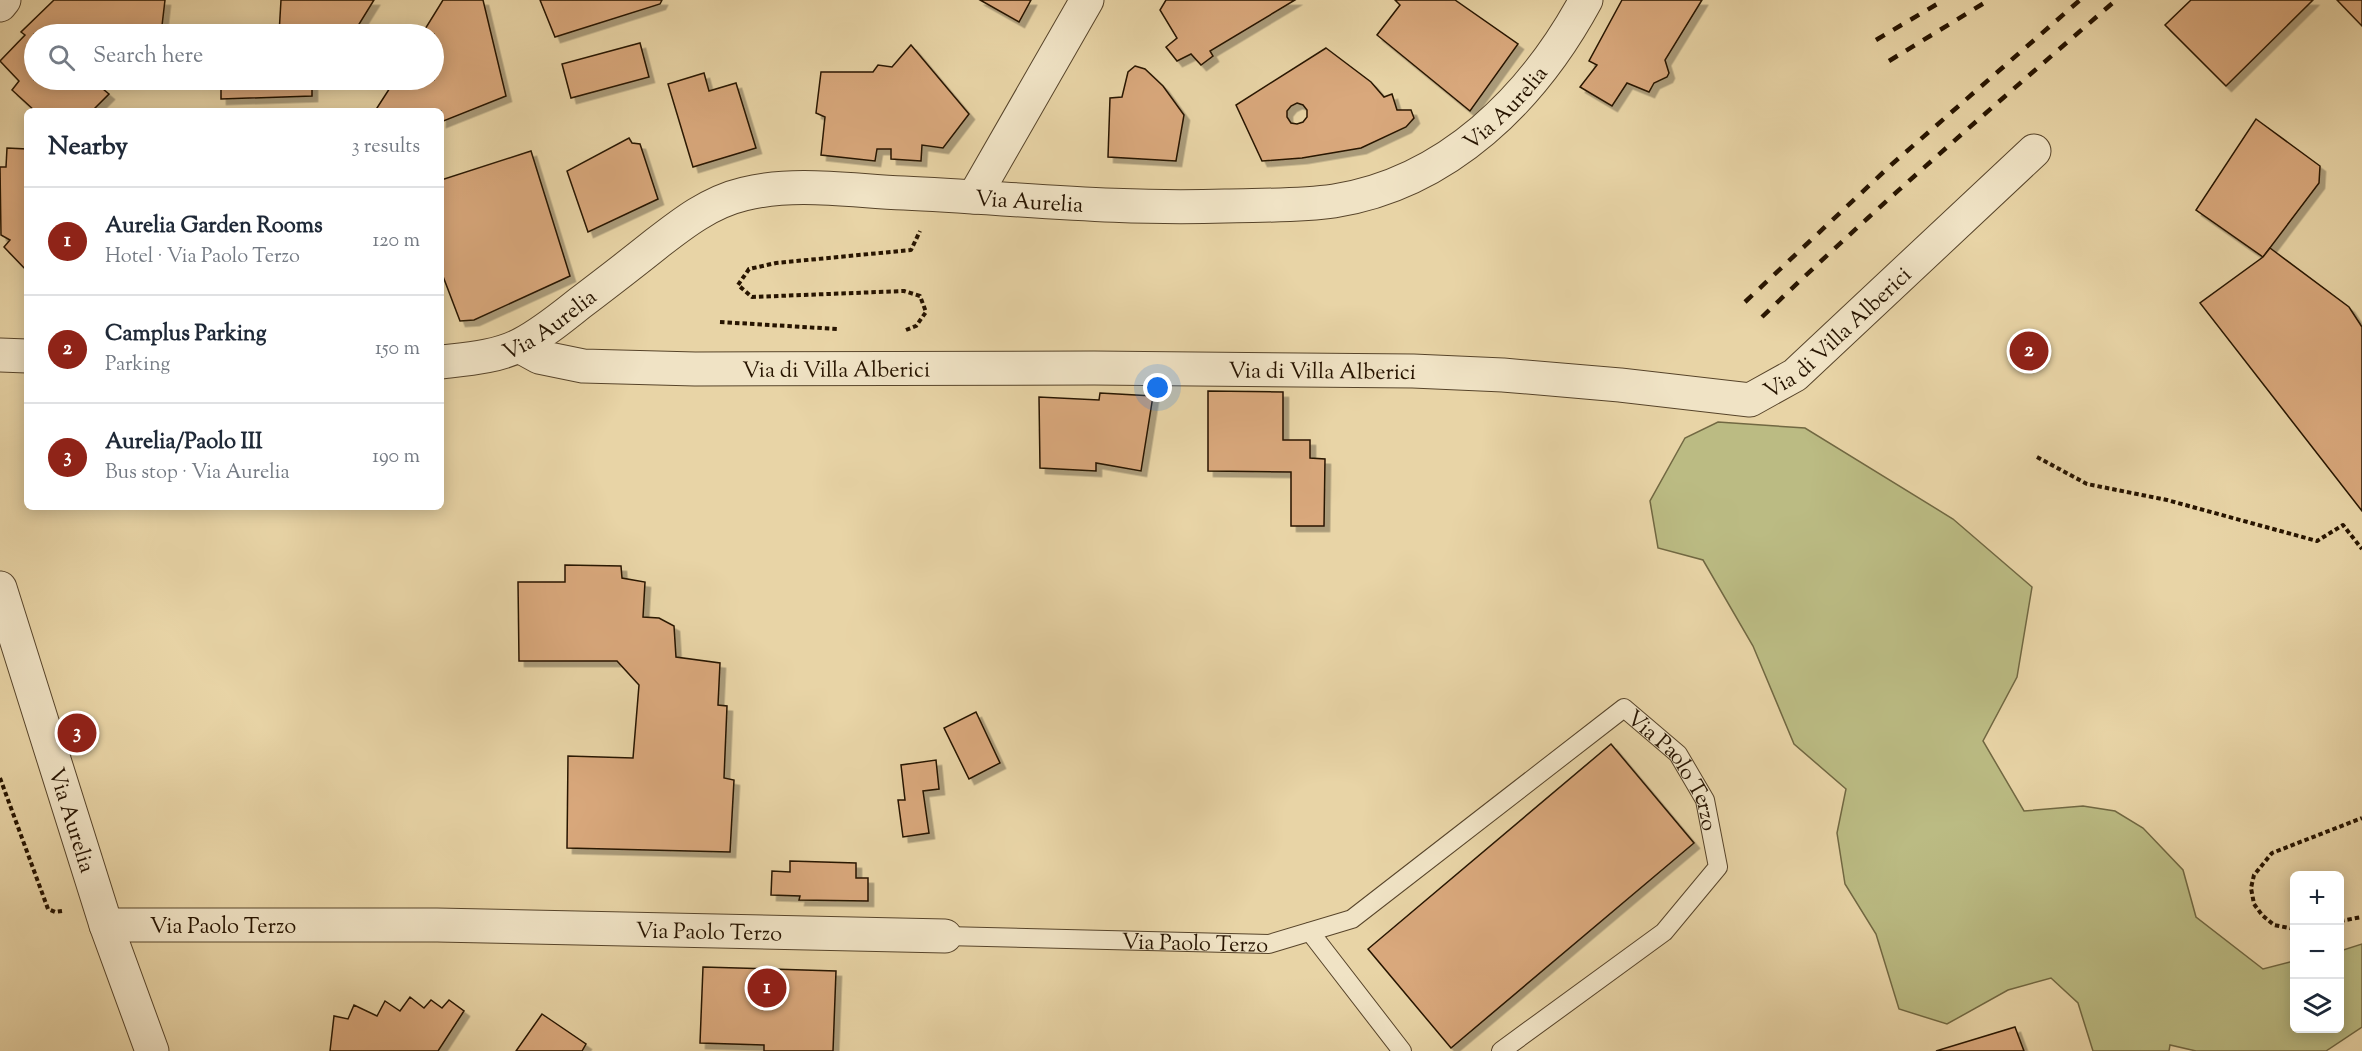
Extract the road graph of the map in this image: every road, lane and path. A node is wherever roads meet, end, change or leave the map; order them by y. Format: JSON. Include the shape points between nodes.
{"nodes":[{"id":1,"x":4,"y":0,"type":"edge"},
{"id":2,"x":1087,"y":0,"type":"edge"},
{"id":3,"x":1586,"y":0,"type":"edge"},
{"id":4,"x":0,"y":4,"type":"edge"},
{"id":5,"x":2034,"y":152,"type":"dead end"},
{"id":6,"x":936,"y":194,"type":"junction"},
{"id":7,"x":974,"y":197,"type":"junction"},
{"id":8,"x":720,"y":322,"type":"dead end"},
{"id":9,"x":845,"y":329,"type":"dead end"},
{"id":10,"x":902,"y":332,"type":"dead end"},
{"id":11,"x":519,"y":346,"type":"junction"},
{"id":12,"x":0,"y":355,"type":"edge"},
{"id":13,"x":24,"y":356,"type":"edge"},
{"id":14,"x":444,"y":362,"type":"edge"},
{"id":15,"x":2037,"y":457,"type":"dead end"},
{"id":16,"x":2362,"y":549,"type":"edge"},
{"id":17,"x":0,"y":588,"type":"edge"},
{"id":18,"x":0,"y":778,"type":"edge"},
{"id":19,"x":2362,"y":818,"type":"edge"},
{"id":20,"x":63,"y":911,"type":"dead end"},
{"id":21,"x":2362,"y":917,"type":"edge"},
{"id":22,"x":2344,"y":920,"type":"edge"},
{"id":23,"x":106,"y":925,"type":"junction"},
{"id":24,"x":2290,"y":928,"type":"edge"},
{"id":25,"x":1310,"y":932,"type":"junction"},
{"id":26,"x":945,"y":936,"type":"joint"},
{"id":27,"x":152,"y":1051,"type":"edge"},
{"id":28,"x":1401,"y":1051,"type":"edge"},
{"id":29,"x":1501,"y":1051,"type":"edge"}],
"edges":[{"from":1,"to":4,"type":"street"},
{"from":2,"to":7,"type":"street"},
{"from":3,"to":7,"type":"street","name":"Via Aurelia","via":[[1556,49],[1501,116],[1454,153],[1379,190],[1314,204],[1201,207],[1113,207]]},
{"from":5,"to":11,"type":"street","name":"Via di Villa Alberici","via":[[1794,375],[1749,400],[1550,379],[1413,371],[583,366],[538,357]]},
{"from":6,"to":7,"type":"street","name":"Via Aurelia"},
{"from":6,"to":10,"type":"path","via":[[911,250],[776,263],[748,269],[738,285],[752,297],[904,291],[920,296],[926,312],[916,326]]},
{"from":6,"to":11,"type":"street","name":"Via Aurelia","via":[[797,188],[734,197],[689,219],[547,329]]},
{"from":8,"to":9,"type":"path"},
{"from":11,"to":14,"type":"street","name":"Via Aurelia"},
{"from":12,"to":13,"type":"street"},
{"from":15,"to":16,"type":"path","via":[[2087,484],[2167,500],[2317,542],[2343,525]]},
{"from":17,"to":23,"type":"street","name":"Via Aurelia"},
{"from":18,"to":20,"type":"path","via":[[48,909]]},
{"from":19,"to":24,"type":"path","via":[[2272,852],[2254,875],[2254,904],[2274,925]]},
{"from":21,"to":22,"type":"path"},
{"from":23,"to":26,"type":"street","name":"Via Paolo Terzo","via":[[437,925]]},
{"from":23,"to":27,"type":"street","name":"Via Aurelia"},
{"from":25,"to":26,"type":"lane","name":"Via Paolo Terzo","via":[[1269,944]]},
{"from":25,"to":28,"type":"lane"},
{"from":25,"to":29,"type":"lane","name":"Via Paolo Terzo","via":[[1352,919],[1624,708],[1678,754],[1705,800],[1718,867],[1664,932]]}]}
